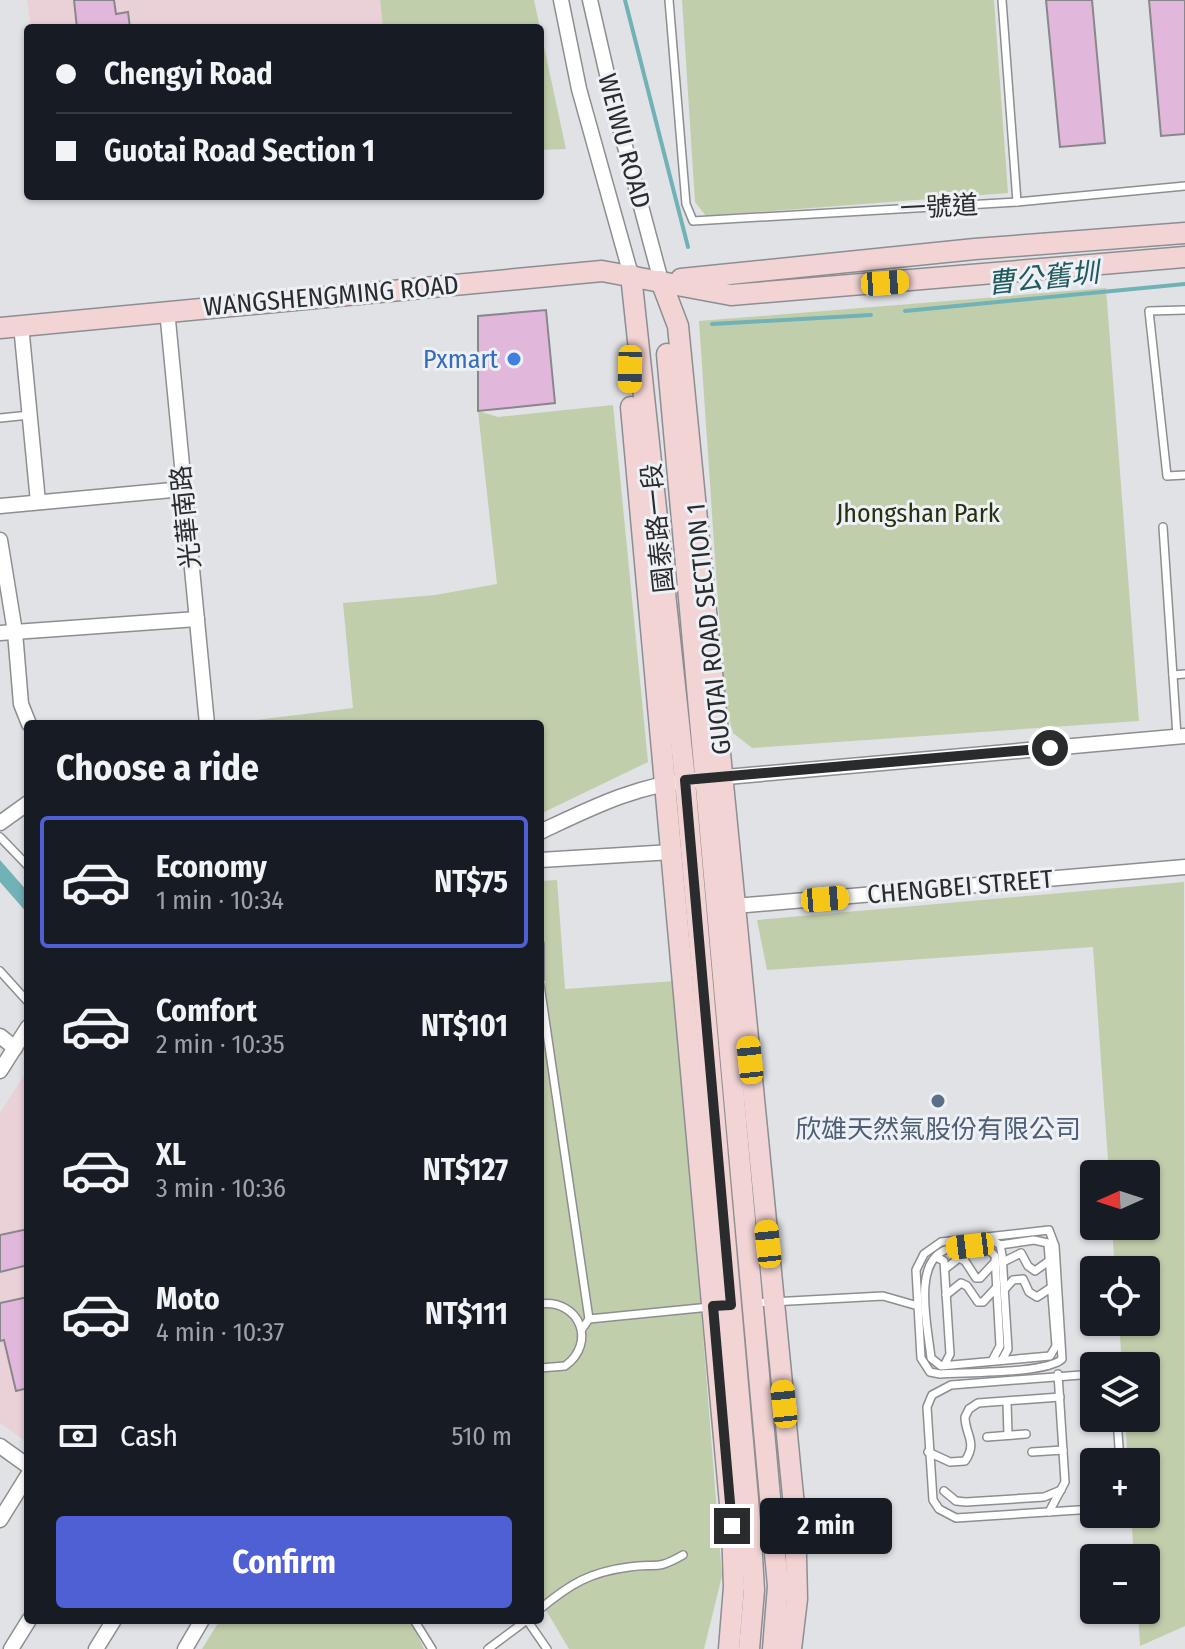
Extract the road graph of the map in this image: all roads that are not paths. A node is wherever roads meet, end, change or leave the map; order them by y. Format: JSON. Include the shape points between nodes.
{"nodes":[{"id":1,"x":561,"y":0,"type":"edge"},
{"id":2,"x":590,"y":0,"type":"edge"},
{"id":3,"x":669,"y":0,"type":"edge"},
{"id":4,"x":1002,"y":0,"type":"edge"},
{"id":5,"x":1185,"y":186,"type":"edge"},
{"id":6,"x":1017,"y":202,"type":"junction"},
{"id":7,"x":1185,"y":233,"type":"edge"},
{"id":8,"x":1185,"y":257,"type":"edge"},
{"id":9,"x":631,"y":275,"type":"junction"},
{"id":10,"x":661,"y":281,"type":"junction"},
{"id":11,"x":167,"y":310,"type":"junction"},
{"id":12,"x":1185,"y":310,"type":"edge"},
{"id":13,"x":10,"y":326,"type":"edge"},
{"id":14,"x":30,"y":415,"type":"junction"},
{"id":15,"x":0,"y":418,"type":"edge"},
{"id":16,"x":1185,"y":475,"type":"edge"},
{"id":17,"x":183,"y":489,"type":"junction"},
{"id":18,"x":38,"y":502,"type":"junction"},
{"id":19,"x":0,"y":506,"type":"edge"},
{"id":20,"x":1163,"y":527,"type":"dead end"},
{"id":21,"x":0,"y":540,"type":"edge"},
{"id":22,"x":197,"y":619,"type":"junction"},
{"id":23,"x":7,"y":633,"type":"edge"},
{"id":24,"x":1185,"y":674,"type":"edge"},
{"id":25,"x":1173,"y":675,"type":"junction"},
{"id":26,"x":27,"y":720,"type":"edge"},
{"id":27,"x":207,"y":720,"type":"edge"},
{"id":28,"x":1181,"y":736,"type":"edge"},
{"id":29,"x":695,"y":780,"type":"junction"},
{"id":30,"x":24,"y":806,"type":"edge"},
{"id":31,"x":0,"y":823,"type":"edge"},
{"id":32,"x":544,"y":830,"type":"edge"},
{"id":33,"x":0,"y":837,"type":"edge"},
{"id":34,"x":672,"y":852,"type":"junction"},
{"id":35,"x":544,"y":860,"type":"edge"},
{"id":36,"x":24,"y":862,"type":"edge"},
{"id":37,"x":1185,"y":867,"type":"edge"},
{"id":38,"x":735,"y":906,"type":"junction"},
{"id":39,"x":0,"y":971,"type":"edge"},
{"id":40,"x":24,"y":998,"type":"edge"},
{"id":41,"x":544,"y":1010,"type":"edge"},
{"id":42,"x":24,"y":1033,"type":"edge"},
{"id":43,"x":0,"y":1036,"type":"edge"},
{"id":44,"x":15,"y":1048,"type":"junction"},
{"id":45,"x":0,"y":1071,"type":"edge"},
{"id":46,"x":988,"y":1237,"type":"junction"},
{"id":47,"x":1000,"y":1245,"type":"junction"},
{"id":48,"x":947,"y":1249,"type":"junction"},
{"id":49,"x":924,"y":1254,"type":"junction"},
{"id":50,"x":933,"y":1259,"type":"junction"},
{"id":51,"x":1050,"y":1260,"type":"junction"},
{"id":52,"x":999,"y":1262,"type":"junction"},
{"id":53,"x":945,"y":1269,"type":"junction"},
{"id":54,"x":916,"y":1270,"type":"junction"},
{"id":55,"x":1052,"y":1287,"type":"junction"},
{"id":56,"x":1001,"y":1289,"type":"junction"},
{"id":57,"x":946,"y":1295,"type":"junction"},
{"id":58,"x":763,"y":1303,"type":"junction"},
{"id":59,"x":544,"y":1304,"type":"edge"},
{"id":60,"x":722,"y":1306,"type":"junction"},
{"id":61,"x":918,"y":1306,"type":"junction"},
{"id":62,"x":589,"y":1319,"type":"junction"},
{"id":63,"x":582,"y":1329,"type":"junction"},
{"id":64,"x":1002,"y":1360,"type":"junction"},
{"id":65,"x":944,"y":1366,"type":"junction"},
{"id":66,"x":992,"y":1366,"type":"junction"},
{"id":67,"x":544,"y":1368,"type":"edge"},
{"id":68,"x":1058,"y":1374,"type":"junction"},
{"id":69,"x":1080,"y":1374,"type":"edge"},
{"id":70,"x":994,"y":1382,"type":"junction"},
{"id":71,"x":1060,"y":1397,"type":"junction"},
{"id":72,"x":1007,"y":1402,"type":"junction"},
{"id":73,"x":1026,"y":1434,"type":"dead end"},
{"id":74,"x":1008,"y":1435,"type":"junction"},
{"id":75,"x":987,"y":1437,"type":"dead end"},
{"id":76,"x":0,"y":1446,"type":"edge"},
{"id":77,"x":1063,"y":1450,"type":"junction"},
{"id":78,"x":928,"y":1452,"type":"junction"},
{"id":79,"x":1032,"y":1452,"type":"dead end"},
{"id":80,"x":24,"y":1463,"type":"edge"},
{"id":81,"x":24,"y":1481,"type":"edge"},
{"id":82,"x":1061,"y":1490,"type":"junction"},
{"id":83,"x":944,"y":1491,"type":"dead end"},
{"id":84,"x":1080,"y":1510,"type":"edge"},
{"id":85,"x":1049,"y":1512,"type":"junction"},
{"id":86,"x":0,"y":1520,"type":"edge"},
{"id":87,"x":683,"y":1555,"type":"dead end"},
{"id":88,"x":544,"y":1606,"type":"edge"},
{"id":89,"x":27,"y":1624,"type":"edge"},
{"id":90,"x":112,"y":1624,"type":"edge"},
{"id":91,"x":200,"y":1624,"type":"edge"},
{"id":92,"x":416,"y":1624,"type":"edge"},
{"id":93,"x":522,"y":1624,"type":"edge"},
{"id":94,"x":530,"y":1624,"type":"edge"},
{"id":95,"x":11,"y":1649,"type":"edge"},
{"id":96,"x":96,"y":1649,"type":"edge"},
{"id":97,"x":185,"y":1649,"type":"edge"},
{"id":98,"x":432,"y":1649,"type":"edge"},
{"id":99,"x":488,"y":1649,"type":"edge"},
{"id":100,"x":547,"y":1649,"type":"edge"},
{"id":101,"x":729,"y":1649,"type":"edge"},
{"id":102,"x":749,"y":1649,"type":"edge"},
{"id":103,"x":773,"y":1649,"type":"edge"},
{"id":104,"x":791,"y":1649,"type":"edge"}],
"edges":[{"from":1,"to":9,"type":"street","name":"WEIWU ROAD","via":[[579,89]]},
{"from":2,"to":10,"type":"street","name":"WEIWU ROAD"},
{"from":3,"to":6,"type":"lane","name":"一號道","via":[[686,204],[693,221]]},
{"from":4,"to":6,"type":"lane"},
{"from":5,"to":6,"type":"lane","name":"一號道"},
{"from":7,"to":10,"type":"street"},
{"from":8,"to":10,"type":"street","name":"WANGSHENGMING ROAD","via":[[731,295]]},
{"from":9,"to":10,"type":"street","name":"WANGSHENGMING ROAD"},
{"from":9,"to":11,"type":"street","name":"WANGSHENGMING ROAD","via":[[602,271]]},
{"from":9,"to":29,"type":"street","name":"國泰路一段","via":[[665,682]]},
{"from":10,"to":29,"type":"street","name":"國泰路一段"},
{"from":11,"to":13,"type":"street","name":"WANGSHENGMING ROAD"},
{"from":11,"to":17,"type":"street","name":"光華南路"},
{"from":12,"to":16,"type":"lane","via":[[1149,311],[1167,476]]},
{"from":13,"to":14,"type":"street"},
{"from":14,"to":15,"type":"lane"},
{"from":14,"to":18,"type":"street"},
{"from":17,"to":18,"type":"street"},
{"from":17,"to":22,"type":"street","name":"光華南路"},
{"from":18,"to":19,"type":"street"},
{"from":20,"to":25,"type":"lane"},
{"from":21,"to":23,"type":"street"},
{"from":22,"to":23,"type":"street"},
{"from":22,"to":27,"type":"street","name":"光華南路"},
{"from":23,"to":26,"type":"street"},
{"from":24,"to":25,"type":"lane"},
{"from":25,"to":28,"type":"lane"},
{"from":28,"to":29,"type":"street"},
{"from":29,"to":32,"type":"street","via":[[625,793]]},
{"from":29,"to":34,"type":"street","name":"GUOTAI ROAD SECTION 1"},
{"from":29,"to":38,"type":"street","name":"GUOTAI ROAD SECTION 1"},
{"from":29,"to":58,"type":"street","name":"GUOTAI ROAD SECTION 1"},
{"from":29,"to":60,"type":"street","name":"GUOTAI ROAD SECTION 1"},
{"from":30,"to":31,"type":"street"},
{"from":33,"to":36,"type":"lane"},
{"from":34,"to":35,"type":"street"},
{"from":34,"to":60,"type":"street","name":"GUOTAI ROAD SECTION 1"},
{"from":37,"to":38,"type":"street","name":"CHENGBEI STREET"},
{"from":38,"to":58,"type":"street","name":"GUOTAI ROAD SECTION 1"},
{"from":39,"to":40,"type":"lane"},
{"from":41,"to":62,"type":"lane"},
{"from":42,"to":44,"type":"street"},
{"from":43,"to":44,"type":"street"},
{"from":44,"to":45,"type":"street"},
{"from":46,"to":47,"type":"lane"},
{"from":46,"to":49,"type":"lane","via":[[941,1242]]},
{"from":46,"to":66,"type":"lane","via":[[1049,1230],[1054,1235],[1062,1348],[1062,1359],[1055,1365]]},
{"from":47,"to":51,"type":"lane","via":[[1042,1240],[1048,1243]]},
{"from":47,"to":52,"type":"lane"},
{"from":48,"to":49,"type":"lane"},
{"from":48,"to":50,"type":"lane"},
{"from":48,"to":52,"type":"lane","via":[[985,1245]]},
{"from":49,"to":54,"type":"lane"},
{"from":50,"to":53,"type":"lane","via":[[944,1261]]},
{"from":50,"to":54,"type":"lane"},
{"from":50,"to":65,"type":"lane","via":[[924,1275],[931,1358]]},
{"from":51,"to":52,"type":"lane","via":[[1035,1271],[1021,1253]]},
{"from":51,"to":55,"type":"lane"},
{"from":52,"to":53,"type":"lane","via":[[980,1278],[959,1258]]},
{"from":52,"to":56,"type":"lane"},
{"from":53,"to":57,"type":"lane"},
{"from":54,"to":61,"type":"lane"},
{"from":55,"to":56,"type":"lane","via":[[1037,1297],[1023,1279]]},
{"from":55,"to":64,"type":"lane","via":[[1053,1353]]},
{"from":56,"to":57,"type":"lane","via":[[983,1302],[961,1283]]},
{"from":56,"to":64,"type":"lane","via":[[1008,1349]]},
{"from":56,"to":66,"type":"lane","via":[[1000,1346]]},
{"from":57,"to":65,"type":"lane","via":[[950,1354]]},
{"from":58,"to":60,"type":"lane"},
{"from":58,"to":61,"type":"lane","via":[[883,1296]]},
{"from":58,"to":103,"type":"street","name":"GUOTAI ROAD SECTION 1","via":[[778,1586]]},
{"from":58,"to":104,"type":"street","name":"GUOTAI ROAD SECTION 1","via":[[795,1516],[797,1599]]},
{"from":59,"to":63,"type":"lane","via":[[562,1305]]},
{"from":60,"to":62,"type":"lane"},
{"from":60,"to":101,"type":"street","name":"GUOTAI ROAD SECTION 1","via":[[734,1587]]},
{"from":60,"to":102,"type":"street","name":"GUOTAI ROAD SECTION 1","via":[[754,1590]]},
{"from":61,"to":66,"type":"lane","via":[[921,1358],[930,1372]]},
{"from":62,"to":63,"type":"lane"},
{"from":63,"to":67,"type":"lane","via":[[574,1360]]},
{"from":64,"to":66,"type":"lane"},
{"from":65,"to":66,"type":"lane"},
{"from":66,"to":70,"type":"lane"},
{"from":68,"to":69,"type":"lane"},
{"from":68,"to":70,"type":"lane"},
{"from":68,"to":71,"type":"lane"},
{"from":70,"to":78,"type":"lane","via":[[951,1385],[932,1395],[927,1407]]},
{"from":71,"to":72,"type":"lane"},
{"from":71,"to":77,"type":"lane"},
{"from":72,"to":74,"type":"lane"},
{"from":72,"to":78,"type":"lane","via":[[978,1403],[969,1409],[965,1426],[972,1451],[965,1461],[950,1462]]},
{"from":73,"to":74,"type":"lane"},
{"from":74,"to":75,"type":"lane"},
{"from":76,"to":80,"type":"street"},
{"from":77,"to":79,"type":"lane"},
{"from":77,"to":82,"type":"lane"},
{"from":78,"to":85,"type":"lane","via":[[933,1500],[948,1515]]},
{"from":81,"to":86,"type":"street"},
{"from":82,"to":83,"type":"lane","via":[[1044,1497],[966,1502]]},
{"from":82,"to":85,"type":"lane"},
{"from":84,"to":85,"type":"lane"},
{"from":87,"to":88,"type":"lane","via":[[660,1568],[632,1566],[576,1580]]},
{"from":89,"to":95,"type":"street"},
{"from":90,"to":96,"type":"street"},
{"from":91,"to":97,"type":"street"},
{"from":92,"to":98,"type":"lane"},
{"from":93,"to":99,"type":"lane"},
{"from":94,"to":100,"type":"lane"}]}
